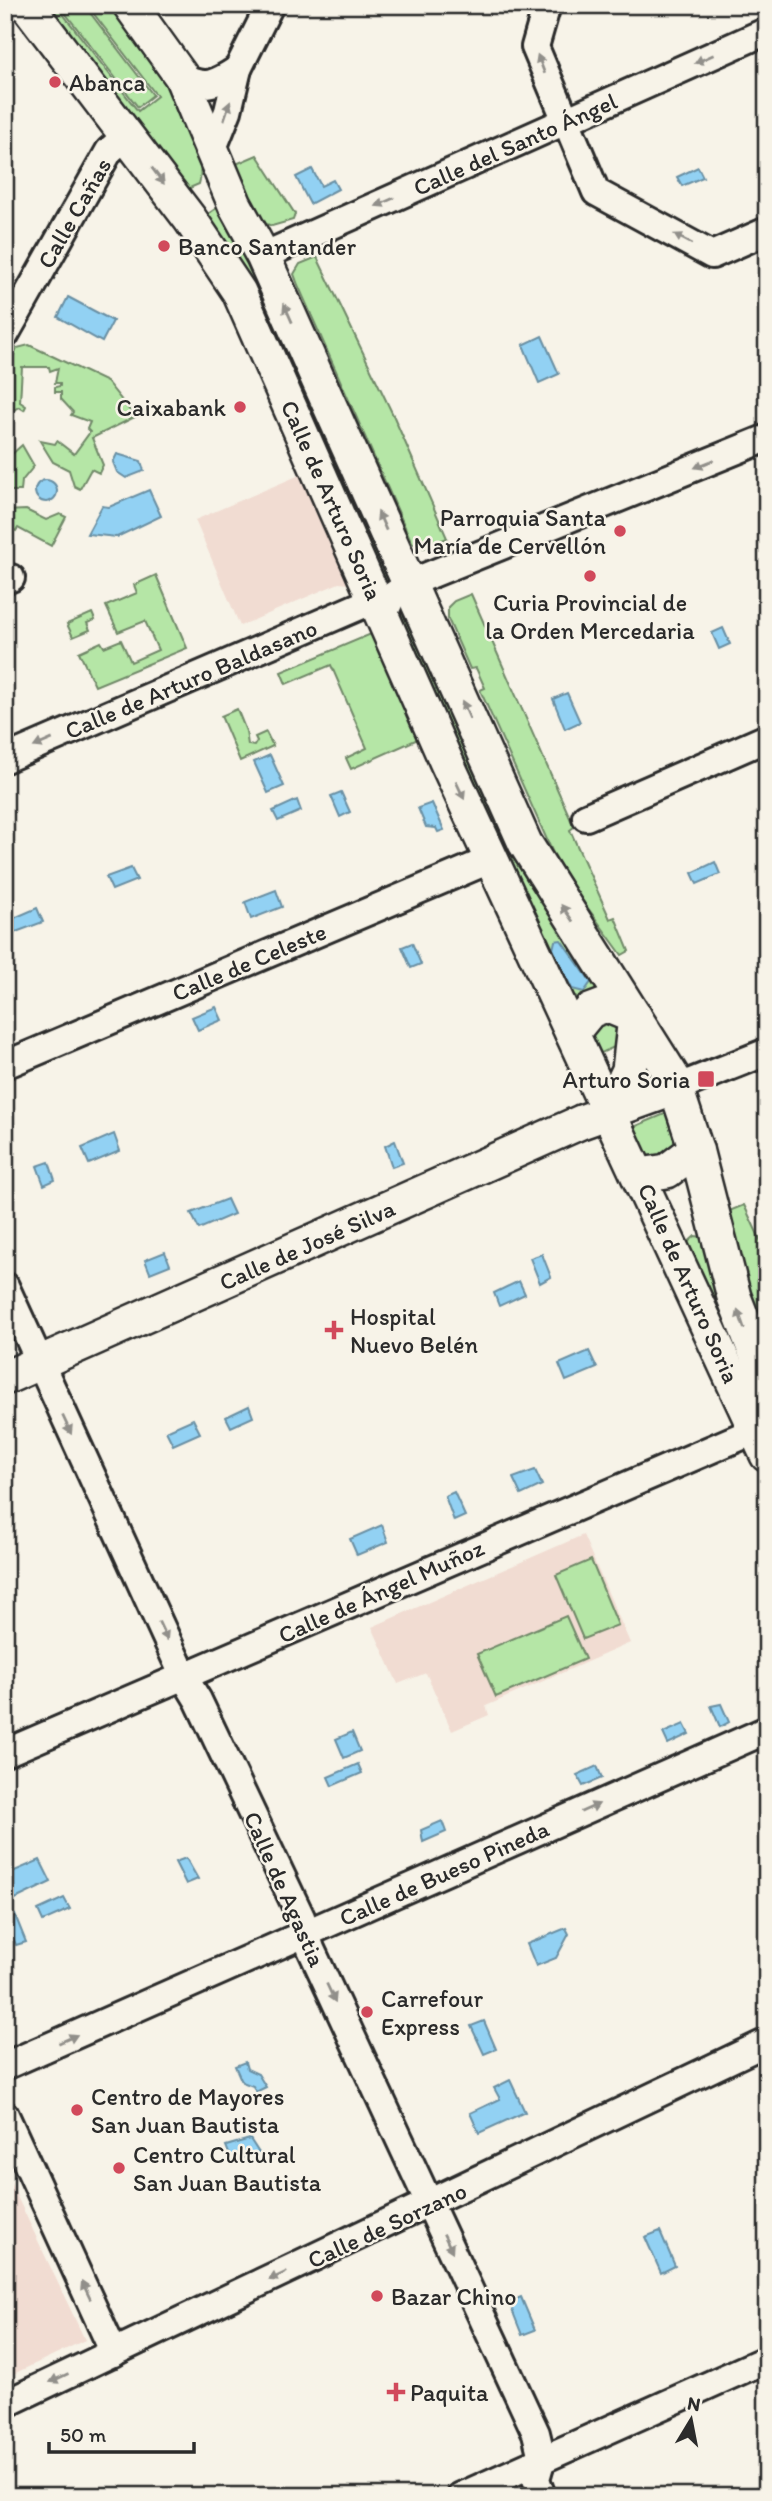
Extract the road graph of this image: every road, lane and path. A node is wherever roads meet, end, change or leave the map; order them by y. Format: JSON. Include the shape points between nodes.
{"nodes":[{"id":1,"x":27,"y":5,"type":"edge"},
{"id":2,"x":130,"y":5,"type":"edge"},
{"id":3,"x":270,"y":5,"type":"edge"},
{"id":4,"x":547,"y":5,"type":"edge"},
{"id":5,"x":767,"y":31,"type":"edge"},
{"id":6,"x":238,"y":69,"type":"junction"},
{"id":7,"x":181,"y":76,"type":"junction"},
{"id":8,"x":564,"y":121,"type":"junction"},
{"id":9,"x":132,"y":141,"type":"junction"},
{"id":10,"x":212,"y":151,"type":"junction"},
{"id":11,"x":235,"y":205,"type":"junction"},
{"id":12,"x":190,"y":219,"type":"junction"},
{"id":13,"x":767,"y":231,"type":"edge"},
{"id":14,"x":263,"y":256,"type":"junction"},
{"id":15,"x":5,"y":335,"type":"edge"},
{"id":16,"x":767,"y":438,"type":"edge"},
{"id":17,"x":418,"y":580,"type":"junction"},
{"id":18,"x":380,"y":607,"type":"junction"},
{"id":19,"x":767,"y":738,"type":"edge"},
{"id":20,"x":5,"y":759,"type":"edge"},
{"id":21,"x":586,"y":817,"type":"dead end"},
{"id":22,"x":492,"y":859,"type":"junction"},
{"id":23,"x":635,"y":1017,"type":"junction"},
{"id":24,"x":572,"y":1033,"type":"junction"},
{"id":25,"x":767,"y":1052,"type":"edge"},
{"id":26,"x":5,"y":1065,"type":"edge"},
{"id":27,"x":676,"y":1088,"type":"junction"},
{"id":28,"x":609,"y":1112,"type":"junction"},
{"id":29,"x":696,"y":1149,"type":"junction"},
{"id":30,"x":640,"y":1175,"type":"junction"},
{"id":31,"x":717,"y":1241,"type":"junction"},
{"id":32,"x":674,"y":1252,"type":"junction"},
{"id":33,"x":5,"y":1286,"type":"edge"},
{"id":34,"x":38,"y":1363,"type":"junction"},
{"id":35,"x":5,"y":1378,"type":"edge"},
{"id":36,"x":767,"y":1382,"type":"edge"},
{"id":37,"x":761,"y":1442,"type":"edge"},
{"id":38,"x":184,"y":1677,"type":"junction"},
{"id":39,"x":767,"y":1730,"type":"edge"},
{"id":40,"x":5,"y":1753,"type":"edge"},
{"id":41,"x":308,"y":1933,"type":"junction"},
{"id":42,"x":767,"y":2042,"type":"edge"},
{"id":43,"x":5,"y":2066,"type":"edge"},
{"id":44,"x":5,"y":2115,"type":"edge"},
{"id":45,"x":428,"y":2206,"type":"junction"},
{"id":46,"x":114,"y":2353,"type":"junction"},
{"id":47,"x":767,"y":2359,"type":"edge"},
{"id":48,"x":5,"y":2404,"type":"edge"},
{"id":49,"x":542,"y":2458,"type":"junction"},
{"id":50,"x":461,"y":2496,"type":"edge"},
{"id":51,"x":542,"y":2496,"type":"edge"}],
"edges":[{"from":1,"to":9,"type":"main road","name":"Calle de Arturo Soria"},
{"from":2,"to":7,"type":"main road","name":"Calle de Arturo Soria"},
{"from":3,"to":6,"type":"street"},
{"from":8,"to":4,"type":"street","one_way":true,"via":[[535,47]]},
{"from":5,"to":8,"type":"street","name":"Calle del Santo Ángel","one_way":true},
{"from":6,"to":7,"type":"street","via":[[212,86],[192,84]]},
{"from":10,"to":6,"type":"street","one_way":true},
{"from":7,"to":10,"type":"main road","name":"Calle de Arturo Soria"},
{"from":13,"to":8,"type":"street","one_way":true,"via":[[712,255],[619,205],[596,192]]},
{"from":8,"to":14,"type":"street","name":"Calle del Santo Ángel","one_way":true},
{"from":9,"to":12,"type":"main road","name":"Calle de Arturo Soria","one_way":true},
{"from":9,"to":15,"type":"street","name":"Calle Cañas","via":[[118,143],[109,151]]},
{"from":10,"to":11,"type":"main road","name":"Calle de Arturo Soria"},
{"from":11,"to":12,"type":"main road","via":[[217,193],[202,195],[192,204]]},
{"from":11,"to":14,"type":"main road","name":"Calle de Arturo Soria"},
{"from":12,"to":18,"type":"main road","name":"Calle de Arturo Soria","via":[[245,302]]},
{"from":17,"to":14,"type":"main road","name":"Calle de Arturo Soria","one_way":true},
{"from":16,"to":17,"type":"street","one_way":true},
{"from":17,"to":18,"type":"street"},
{"from":23,"to":17,"type":"main road","name":"Calle de Arturo Soria","one_way":true,"via":[[525,843]]},
{"from":18,"to":20,"type":"street","name":"Calle de Arturo Baldasano","one_way":true},
{"from":18,"to":22,"type":"main road","name":"Calle de Arturo Soria","one_way":true},
{"from":19,"to":21,"type":"street"},
{"from":22,"to":24,"type":"main road","name":"Calle de Arturo Soria"},
{"from":22,"to":26,"type":"street","name":"Calle de Celeste"},
{"from":23,"to":24,"type":"main road","via":[[606,1004],[590,1011]]},
{"from":23,"to":27,"type":"main road","name":"Calle de Arturo Soria"},
{"from":23,"to":28,"type":"main road","via":[[629,1070]]},
{"from":24,"to":28,"type":"main road","name":"Calle de Arturo Soria"},
{"from":25,"to":27,"type":"street"},
{"from":27,"to":28,"type":"main road"},
{"from":27,"to":29,"type":"main road","name":"Calle de Arturo Soria"},
{"from":28,"to":30,"type":"main road","name":"Calle de Arturo Soria"},
{"from":28,"to":34,"type":"main road","name":"Calle de José Silva"},
{"from":29,"to":30,"type":"main road","via":[[667,1171]]},
{"from":29,"to":31,"type":"main road","name":"Calle de Arturo Soria"},
{"from":30,"to":32,"type":"main road","name":"Calle de Arturo Soria"},
{"from":31,"to":32,"type":"main road","via":[[705,1228],[689,1228],[678,1236]]},
{"from":36,"to":31,"type":"main road","name":"Calle de Arturo Soria","one_way":true},
{"from":32,"to":37,"type":"main road","name":"Calle de Arturo Soria"},
{"from":33,"to":34,"type":"street","name":"Calle de Agastia"},
{"from":34,"to":35,"type":"main road","name":"Calle de José Silva"},
{"from":34,"to":38,"type":"street","name":"Calle de Agastia","one_way":true},
{"from":37,"to":38,"type":"street","name":"Calle de Ángel Muñoz"},
{"from":38,"to":40,"type":"street","name":"Calle de Ángel Muñoz"},
{"from":38,"to":41,"type":"street","name":"Calle de Agastia"},
{"from":41,"to":39,"type":"street","name":"Calle de Bueso Pineda","one_way":true},
{"from":43,"to":41,"type":"street","name":"Calle de Bueso Pineda","one_way":true},
{"from":41,"to":45,"type":"street","name":"Calle de Agastia","one_way":true,"via":[[311,1949]]},
{"from":42,"to":45,"type":"street","name":"Calle de Sorzano"},
{"from":46,"to":44,"type":"street","one_way":true},
{"from":45,"to":46,"type":"street","name":"Calle de Sorzano","one_way":true},
{"from":45,"to":49,"type":"street","name":"Calle de Agastia","one_way":true,"via":[[536,2433]]},
{"from":46,"to":48,"type":"street","name":"Calle de Sorzano","one_way":true},
{"from":47,"to":49,"type":"street"},
{"from":49,"to":50,"type":"street"},
{"from":49,"to":51,"type":"street","name":"Calle de Agastia","via":[[537,2479]]}]}
